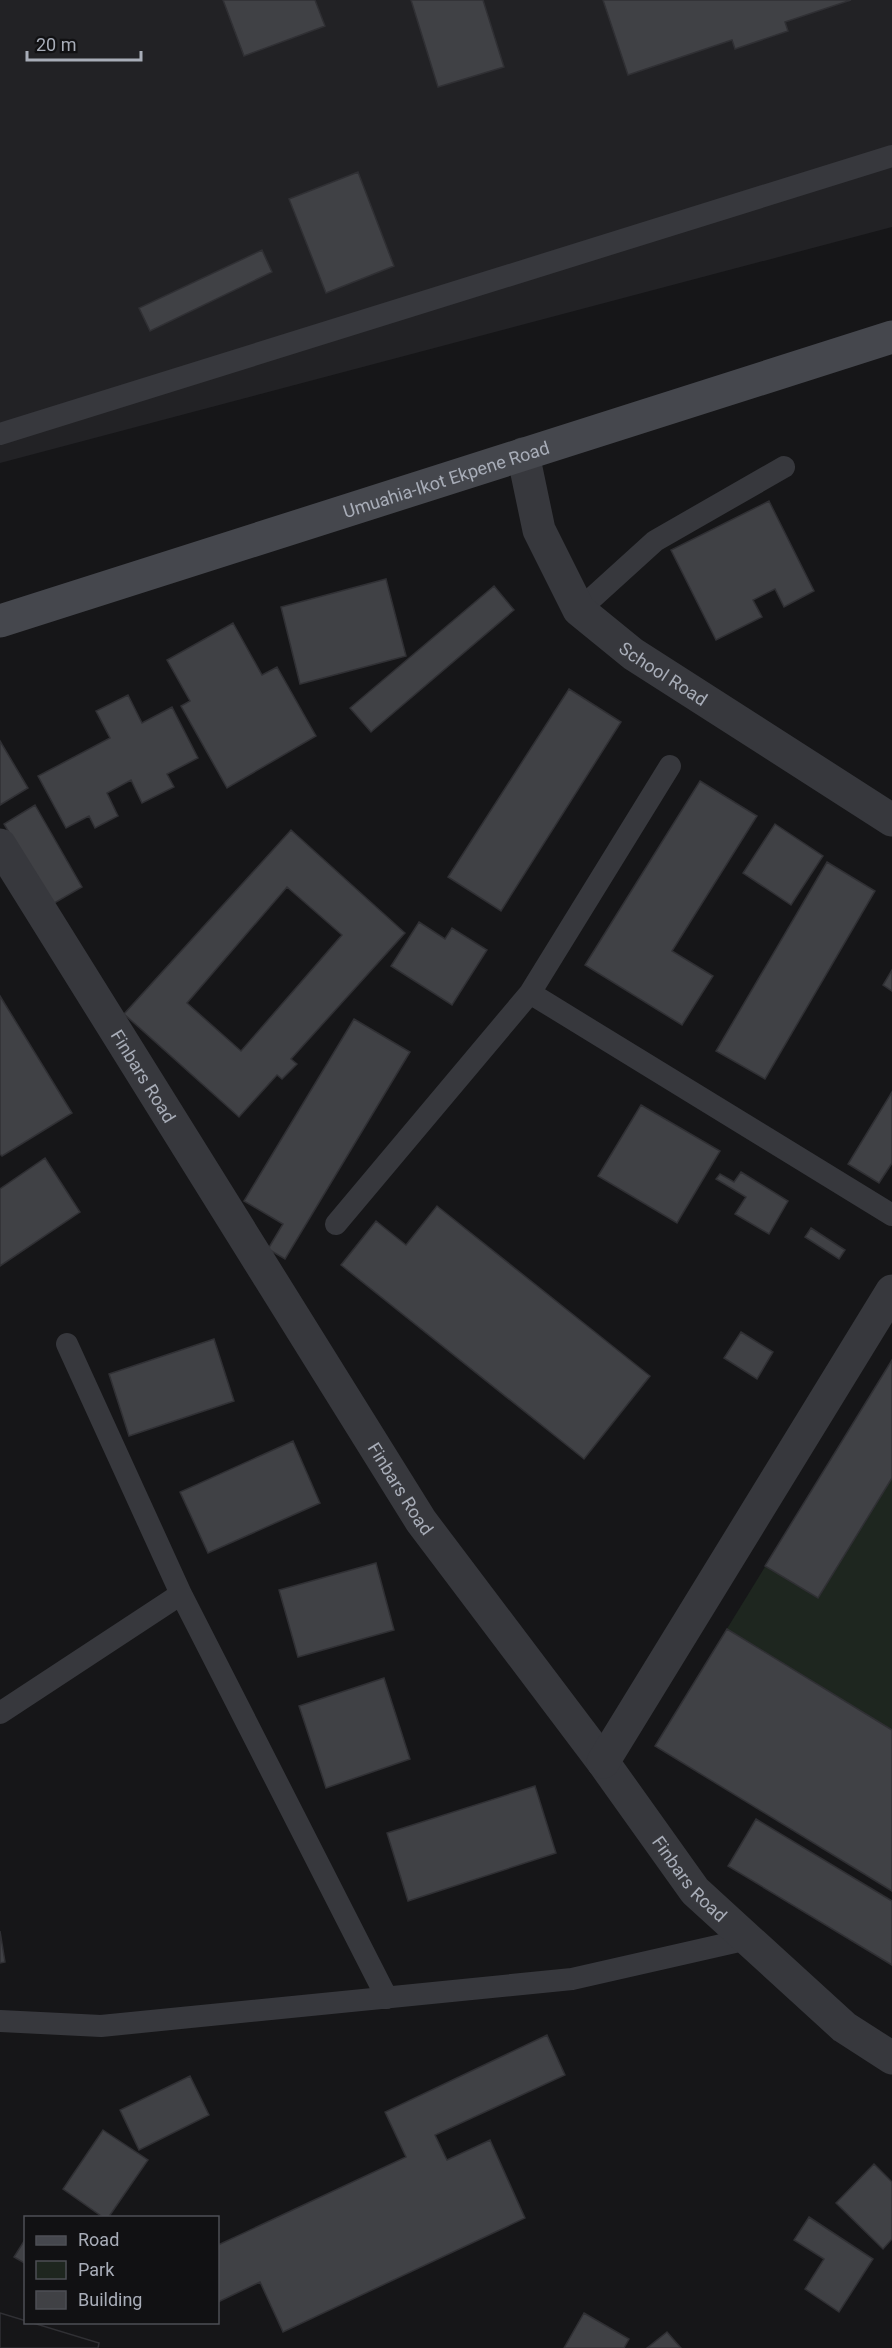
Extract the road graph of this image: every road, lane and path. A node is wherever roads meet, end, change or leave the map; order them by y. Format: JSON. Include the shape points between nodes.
{"nodes":[{"id":1,"x":892,"y":156,"type":"edge"},
{"id":2,"x":892,"y":337,"type":"edge"},
{"id":3,"x":0,"y":434,"type":"edge"},
{"id":4,"x":523,"y":454,"type":"junction"},
{"id":5,"x":784,"y":467,"type":"dead end"},
{"id":6,"x":579,"y":610,"type":"junction"},
{"id":7,"x":0,"y":621,"type":"edge"},
{"id":8,"x":670,"y":766,"type":"dead end"},
{"id":9,"x":892,"y":820,"type":"edge"},
{"id":10,"x":0,"y":845,"type":"edge"},
{"id":11,"x":530,"y":993,"type":"junction"},
{"id":12,"x":892,"y":1215,"type":"edge"},
{"id":13,"x":336,"y":1224,"type":"dead end"},
{"id":14,"x":892,"y":1291,"type":"edge"},
{"id":15,"x":68,"y":1344,"type":"dead end"},
{"id":16,"x":182,"y":1594,"type":"junction"},
{"id":17,"x":0,"y":1713,"type":"edge"},
{"id":18,"x":603,"y":1762,"type":"junction"},
{"id":19,"x":748,"y":1939,"type":"junction"},
{"id":20,"x":387,"y":1998,"type":"junction"},
{"id":21,"x":0,"y":2021,"type":"edge"},
{"id":22,"x":892,"y":2058,"type":"edge"}],
"edges":[{"from":1,"to":3,"type":"lane"},
{"from":2,"to":4,"type":"main road","name":"Umuahia-Ikot Ekpene Road"},
{"from":4,"to":6,"type":"street","name":"School Road","via":[[539,530]]},
{"from":4,"to":7,"type":"main road","name":"Umuahia-Ikot Ekpene Road"},
{"from":5,"to":6,"type":"lane","via":[[655,541]]},
{"from":6,"to":9,"type":"street","name":"School Road","via":[[633,654]]},
{"from":8,"to":11,"type":"lane"},
{"from":10,"to":18,"type":"street","name":"Finbars Road","via":[[421,1521]]},
{"from":11,"to":12,"type":"lane"},
{"from":11,"to":13,"type":"lane"},
{"from":14,"to":18,"type":"street"},
{"from":15,"to":16,"type":"lane"},
{"from":16,"to":17,"type":"lane"},
{"from":16,"to":20,"type":"lane"},
{"from":18,"to":19,"type":"street","name":"Finbars Road","via":[[695,1891]]},
{"from":19,"to":20,"type":"lane","via":[[572,1979]]},
{"from":19,"to":22,"type":"street","name":"Finbars Road","via":[[844,2027]]},
{"from":20,"to":21,"type":"lane","via":[[101,2026]]}]}
